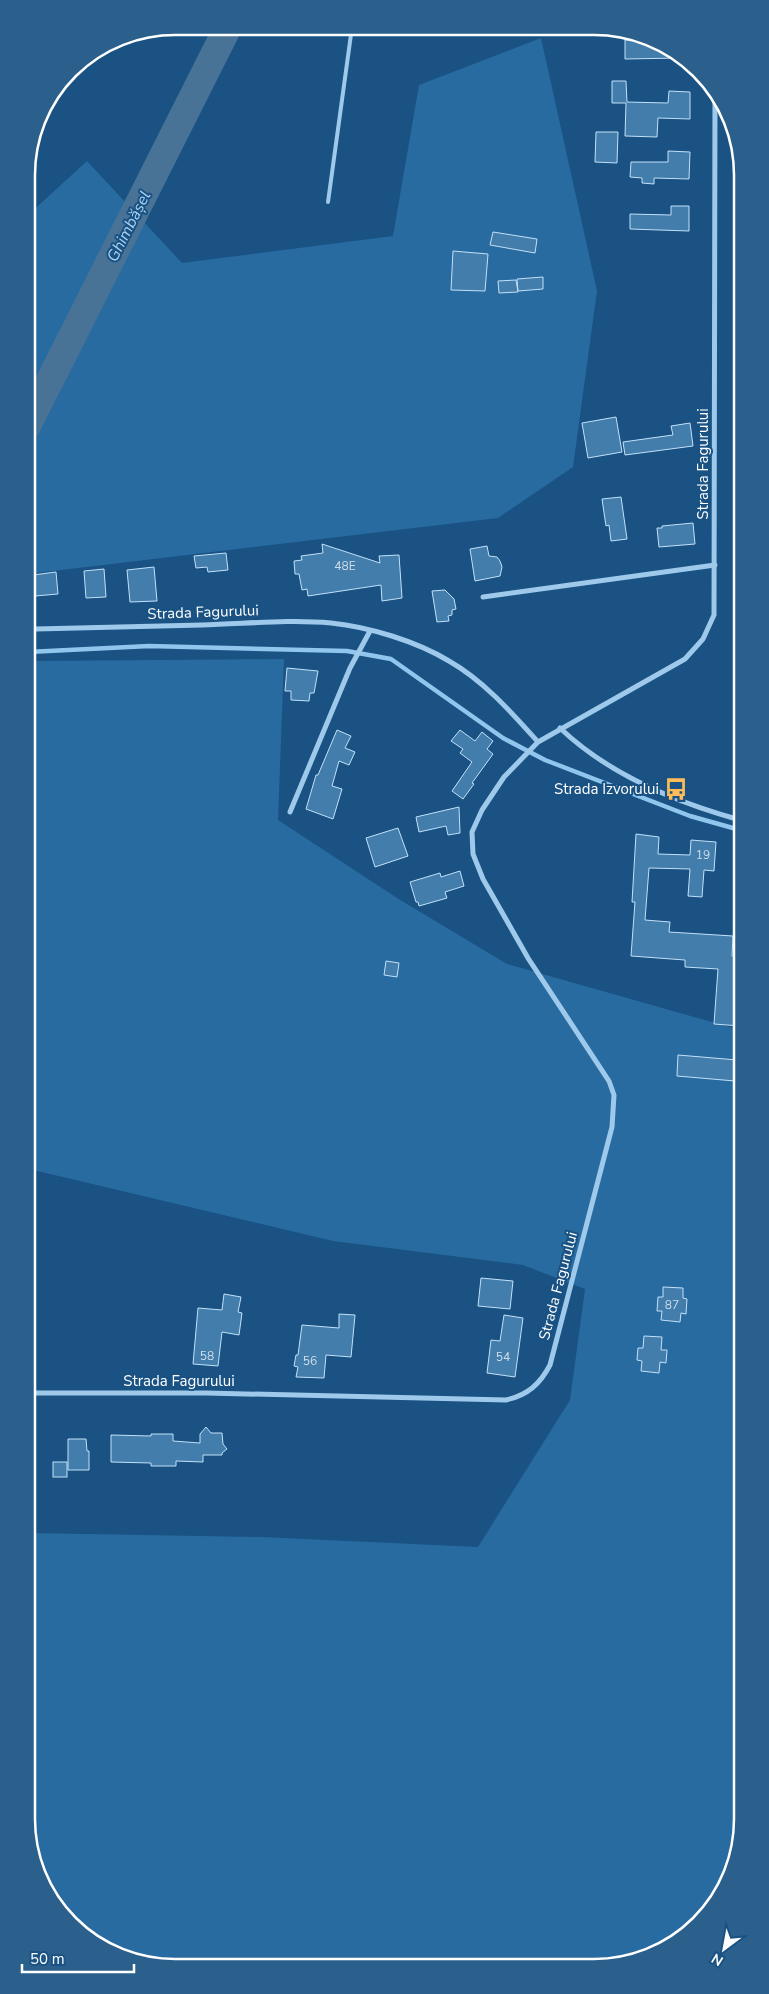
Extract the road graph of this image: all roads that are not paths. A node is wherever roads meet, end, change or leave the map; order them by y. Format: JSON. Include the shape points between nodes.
{"nodes":[{"id":1,"x":351,"y":35,"type":"edge"},
{"id":2,"x":715,"y":105,"type":"edge"},
{"id":3,"x":328,"y":202,"type":"dead end"},
{"id":4,"x":715,"y":565,"type":"junction"},
{"id":5,"x":483,"y":597,"type":"dead end"},
{"id":6,"x":36,"y":629,"type":"dead end"},
{"id":7,"x":370,"y":631,"type":"junction"},
{"id":8,"x":560,"y":728,"type":"junction"},
{"id":9,"x":536,"y":744,"type":"junction"},
{"id":10,"x":290,"y":812,"type":"dead end"},
{"id":11,"x":734,"y":818,"type":"edge"},
{"id":12,"x":35,"y":1393,"type":"edge"}],
"edges":[{"from":1,"to":3,"type":"lane"},
{"from":2,"to":4,"type":"street","name":"Strada Fagurului"},
{"from":4,"to":5,"type":"street"},
{"from":4,"to":8,"type":"street","name":"Strada Fagurului","via":[[714,615],[694,651]]},
{"from":6,"to":7,"type":"street","name":"Strada Fagurului","via":[[288,622],[331,623]]},
{"from":7,"to":9,"type":"street","name":"Strada Fagurului","via":[[418,645],[449,660],[506,707]]},
{"from":7,"to":10,"type":"street"},
{"from":8,"to":9,"type":"street","name":"Strada Fagurului"},
{"from":8,"to":11,"type":"street","via":[[576,744],[642,784],[699,809]]},
{"from":9,"to":12,"type":"street","name":"Strada Fagurului","via":[[504,777],[482,810],[472,832],[473,854],[514,935],[609,1081],[614,1096],[612,1127],[550,1365],[543,1379],[520,1397],[506,1400],[206,1393]]}]}
